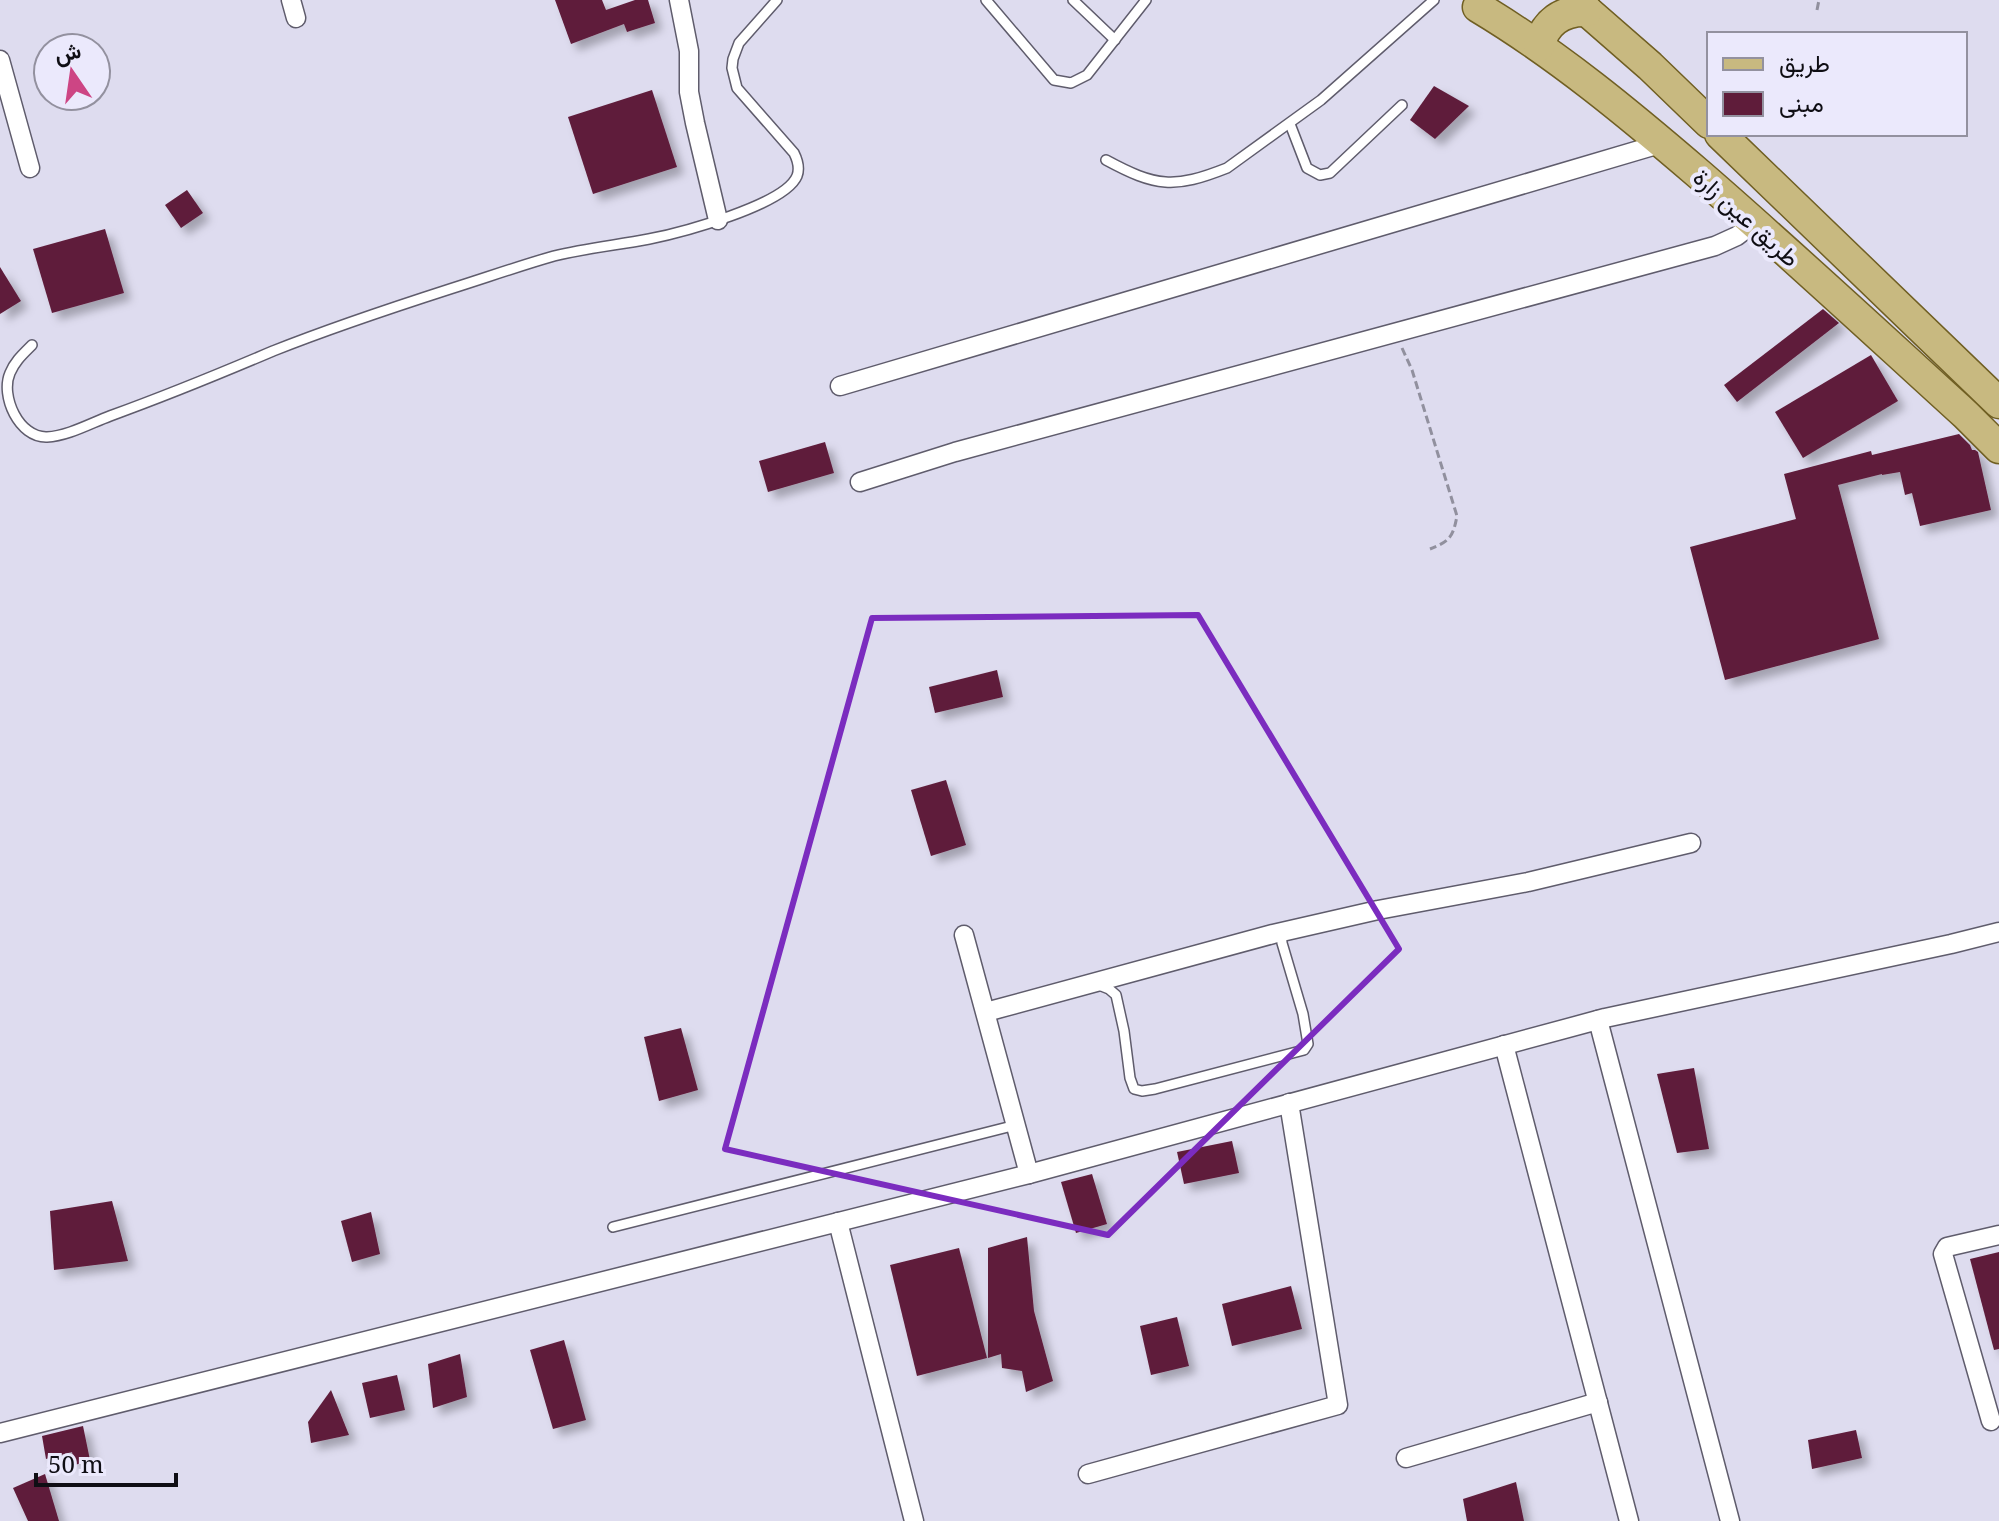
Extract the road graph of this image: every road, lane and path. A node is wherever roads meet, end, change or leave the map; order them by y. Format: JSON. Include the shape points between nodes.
{"nodes":[{"id":1,"x":679,"y":0,"type":"edge"},
{"id":2,"x":777,"y":0,"type":"edge"},
{"id":3,"x":986,"y":0,"type":"edge"},
{"id":4,"x":1073,"y":0,"type":"edge"},
{"id":5,"x":1146,"y":0,"type":"edge"},
{"id":6,"x":1434,"y":0,"type":"edge"},
{"id":7,"x":1518,"y":0,"type":"edge"},
{"id":8,"x":1819,"y":0,"type":"edge"},
{"id":9,"x":1470,"y":3,"type":"edge"},
{"id":10,"x":1583,"y":5,"type":"edge"},
{"id":11,"x":1817,"y":10,"type":"dead end"},
{"id":12,"x":1115,"y":40,"type":"junction"},
{"id":13,"x":1539,"y":46,"type":"junction"},
{"id":14,"x":0,"y":60,"type":"edge"},
{"id":15,"x":1402,"y":105,"type":"dead end"},
{"id":16,"x":1707,"y":121,"type":"edge"},
{"id":17,"x":1290,"y":124,"type":"junction"},
{"id":18,"x":1722,"y":136,"type":"edge"},
{"id":19,"x":1663,"y":143,"type":"junction"},
{"id":20,"x":1106,"y":160,"type":"dead end"},
{"id":21,"x":30,"y":168,"type":"dead end"},
{"id":22,"x":718,"y":220,"type":"junction"},
{"id":23,"x":1755,"y":222,"type":"junction"},
{"id":24,"x":1395,"y":334,"type":"junction"},
{"id":25,"x":32,"y":345,"type":"dead end"},
{"id":26,"x":840,"y":386,"type":"dead end"},
{"id":27,"x":1999,"y":403,"type":"edge"},
{"id":28,"x":1999,"y":448,"type":"edge"},
{"id":29,"x":860,"y":482,"type":"dead end"},
{"id":30,"x":1430,"y":549,"type":"dead end"},
{"id":31,"x":1691,"y":843,"type":"dead end"},
{"id":32,"x":1281,"y":932,"type":"junction"},
{"id":33,"x":1999,"y":932,"type":"edge"},
{"id":34,"x":964,"y":935,"type":"dead end"},
{"id":35,"x":1092,"y":983,"type":"junction"},
{"id":36,"x":986,"y":1012,"type":"junction"},
{"id":37,"x":1598,"y":1020,"type":"junction"},
{"id":38,"x":1504,"y":1045,"type":"junction"},
{"id":39,"x":1289,"y":1103,"type":"junction"},
{"id":40,"x":1016,"y":1125,"type":"junction"},
{"id":41,"x":1029,"y":1174,"type":"junction"},
{"id":42,"x":838,"y":1222,"type":"junction"},
{"id":43,"x":613,"y":1227,"type":"dead end"},
{"id":44,"x":1999,"y":1235,"type":"edge"},
{"id":45,"x":1598,"y":1402,"type":"junction"},
{"id":46,"x":1991,"y":1421,"type":"dead end"},
{"id":47,"x":0,"y":1433,"type":"edge"},
{"id":48,"x":1406,"y":1458,"type":"dead end"},
{"id":49,"x":1088,"y":1474,"type":"dead end"},
{"id":50,"x":914,"y":1521,"type":"edge"},
{"id":51,"x":1629,"y":1521,"type":"edge"},
{"id":52,"x":1730,"y":1521,"type":"edge"}],
"edges":[{"from":1,"to":22,"type":"street","via":[[688,42],[689,92]]},
{"from":2,"to":22,"type":"lane","via":[[739,43],[732,68],[737,88],[794,153],[799,170],[791,185],[767,201]]},
{"from":3,"to":12,"type":"lane","via":[[1054,80],[1071,83],[1087,75]]},
{"from":4,"to":12,"type":"lane"},
{"from":5,"to":12,"type":"lane"},
{"from":6,"to":17,"type":"lane"},
{"from":7,"to":9,"type":"main road","via":[[1504,6]]},
{"from":8,"to":11,"type":"path"},
{"from":9,"to":13,"type":"main road","name":"طريق عين زارة"},
{"from":10,"to":13,"type":"main road","via":[[1551,21]]},
{"from":10,"to":16,"type":"main road"},
{"from":13,"to":19,"type":"main road","name":"طريق عين زارة"},
{"from":14,"to":21,"type":"street"},
{"from":15,"to":17,"type":"lane","via":[[1330,173],[1320,175],[1307,168]]},
{"from":17,"to":20,"type":"lane","via":[[1227,168],[1186,180],[1146,179]]},
{"from":18,"to":27,"type":"main road","name":"طريق عين زارة"},
{"from":19,"to":23,"type":"main road","name":"طريق عين زارة"},
{"from":19,"to":26,"type":"street"},
{"from":22,"to":25,"type":"lane","via":[[660,237],[555,256],[401,305],[49,437],[26,429],[7,396],[8,376]]},
{"from":23,"to":24,"type":"street","via":[[1715,246]]},
{"from":23,"to":28,"type":"main road","name":"طريق عين زارة"},
{"from":24,"to":29,"type":"street"},
{"from":24,"to":30,"type":"path","via":[[1412,370],[1457,516],[1446,543]]},
{"from":31,"to":32,"type":"street"},
{"from":32,"to":35,"type":"street"},
{"from":32,"to":35,"type":"lane","via":[[1308,1044],[1293,1053],[1155,1089],[1134,1089],[1116,995]]},
{"from":33,"to":37,"type":"street"},
{"from":34,"to":36,"type":"street"},
{"from":35,"to":36,"type":"street"},
{"from":36,"to":40,"type":"street"},
{"from":37,"to":38,"type":"street"},
{"from":37,"to":52,"type":"street"},
{"from":38,"to":39,"type":"street"},
{"from":38,"to":45,"type":"street"},
{"from":39,"to":41,"type":"street"},
{"from":39,"to":49,"type":"street","via":[[1338,1405]]},
{"from":40,"to":41,"type":"street"},
{"from":40,"to":43,"type":"lane"},
{"from":41,"to":42,"type":"street"},
{"from":42,"to":47,"type":"street"},
{"from":42,"to":50,"type":"street"},
{"from":44,"to":46,"type":"street","via":[[1947,1247],[1943,1254]]},
{"from":45,"to":48,"type":"street"},
{"from":45,"to":51,"type":"street"}]}
